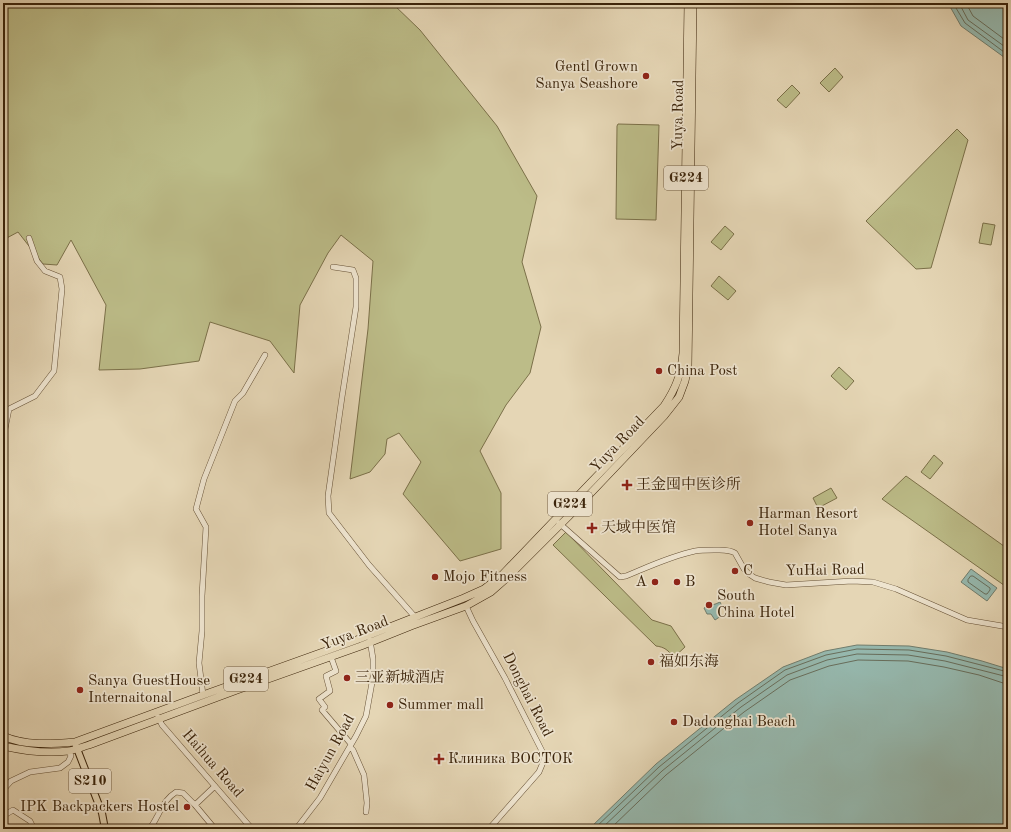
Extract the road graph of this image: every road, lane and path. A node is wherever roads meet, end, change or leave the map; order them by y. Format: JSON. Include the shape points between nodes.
{"nodes":[{"id":1,"x":688,"y":3,"type":"edge"},
{"id":2,"x":694,"y":3,"type":"edge"},
{"id":3,"x":29,"y":238,"type":"dead end"},
{"id":4,"x":333,"y":267,"type":"dead end"},
{"id":5,"x":265,"y":355,"type":"dead end"},
{"id":6,"x":3,"y":438,"type":"edge"},
{"id":7,"x":558,"y":522,"type":"junction"},
{"id":8,"x":466,"y":606,"type":"junction"},
{"id":9,"x":415,"y":617,"type":"junction"},
{"id":10,"x":1008,"y":627,"type":"edge"},
{"id":11,"x":369,"y":639,"type":"junction"},
{"id":12,"x":331,"y":657,"type":"junction"},
{"id":13,"x":203,"y":695,"type":"junction"},
{"id":14,"x":158,"y":716,"type":"junction"},
{"id":15,"x":3,"y":736,"type":"edge"},
{"id":16,"x":76,"y":745,"type":"junction"},
{"id":17,"x":3,"y":746,"type":"edge"},
{"id":18,"x":351,"y":746,"type":"junction"},
{"id":19,"x":69,"y":751,"type":"junction"},
{"id":20,"x":215,"y":786,"type":"junction"},
{"id":21,"x":3,"y":790,"type":"edge"},
{"id":22,"x":195,"y":805,"type":"junction"},
{"id":23,"x":366,"y":812,"type":"dead end"},
{"id":24,"x":3,"y":816,"type":"edge"},
{"id":25,"x":34,"y":829,"type":"edge"},
{"id":26,"x":105,"y":829,"type":"edge"},
{"id":27,"x":150,"y":829,"type":"edge"},
{"id":28,"x":215,"y":829,"type":"edge"},
{"id":29,"x":252,"y":829,"type":"edge"},
{"id":30,"x":296,"y":829,"type":"edge"},
{"id":31,"x":489,"y":829,"type":"edge"}],
"edges":[{"from":1,"to":7,"type":"highway","name":"Yuya Road","number":"G224","via":[[682,367],[673,392],[664,406]]},
{"from":2,"to":7,"type":"highway","name":"Yuya Road","number":"G224","via":[[689,353],[685,381],[679,397],[664,416]]},
{"from":3,"to":6,"type":"street","via":[[37,261],[45,271],[60,277],[62,289],[54,371],[35,396],[9,409]]},
{"from":4,"to":9,"type":"street","via":[[353,270],[356,278],[356,307],[328,496],[329,513],[369,565]]},
{"from":5,"to":13,"type":"street","via":[[244,393],[235,401],[204,479],[196,509],[206,527],[199,662]]},
{"from":7,"to":8,"type":"highway","name":"Yuya Road","number":"G224","via":[[492,592]]},
{"from":7,"to":9,"type":"highway","name":"Yuya Road","number":"G224","via":[[484,589]]},
{"from":7,"to":10,"type":"street","name":"YuHai Road","via":[[620,577],[679,555],[697,551],[729,551],[735,553],[749,574],[769,582],[786,586],[874,582],[968,620]]},
{"from":8,"to":11,"type":"highway","name":"Yuya Road","number":"G224"},
{"from":8,"to":31,"type":"street","name":"Donghai Road","via":[[543,753],[544,760],[539,772]]},
{"from":9,"to":11,"type":"highway","name":"Yuya Road","number":"G224"},
{"from":11,"to":12,"type":"highway","name":"Yuya Road","number":"G224","via":[[361,646]]},
{"from":11,"to":13,"type":"highway","name":"Yuya Road","number":"G224"},
{"from":11,"to":18,"type":"street","name":"Haiyun Road","via":[[373,659],[369,701],[366,716]]},
{"from":12,"to":14,"type":"highway","name":"Yuya Road","number":"G224"},
{"from":12,"to":18,"type":"street","via":[[336,671],[326,676],[330,692],[319,699],[325,707],[322,710]]},
{"from":13,"to":14,"type":"highway","name":"Yuya Road","number":"G224"},
{"from":14,"to":16,"type":"highway","name":"Yuya Road","number":"G224"},
{"from":14,"to":20,"type":"street","name":"Haihua Road","via":[[169,733]]},
{"from":15,"to":16,"type":"highway","name":"Yuya Road","number":"G224","via":[[37,744]]},
{"from":16,"to":19,"type":"highway","name":"Yuya Road","number":"G224"},
{"from":16,"to":26,"type":"main road","number":"S210","via":[[102,813]]},
{"from":17,"to":19,"type":"highway","name":"Yuya Road","number":"G224","via":[[44,753]]},
{"from":18,"to":23,"type":"street","via":[[364,775]]},
{"from":18,"to":30,"type":"street","name":"Haiyun Road","via":[[320,798]]},
{"from":19,"to":21,"type":"street","via":[[71,756],[68,762],[60,768],[30,772],[11,781]]},
{"from":20,"to":22,"type":"street"},
{"from":20,"to":29,"type":"street","name":"Haihua Road"},
{"from":22,"to":27,"type":"street","via":[[183,793],[176,792],[170,796]]},
{"from":22,"to":28,"type":"street"},
{"from":24,"to":25,"type":"street","via":[[12,810],[30,821]]}]}
